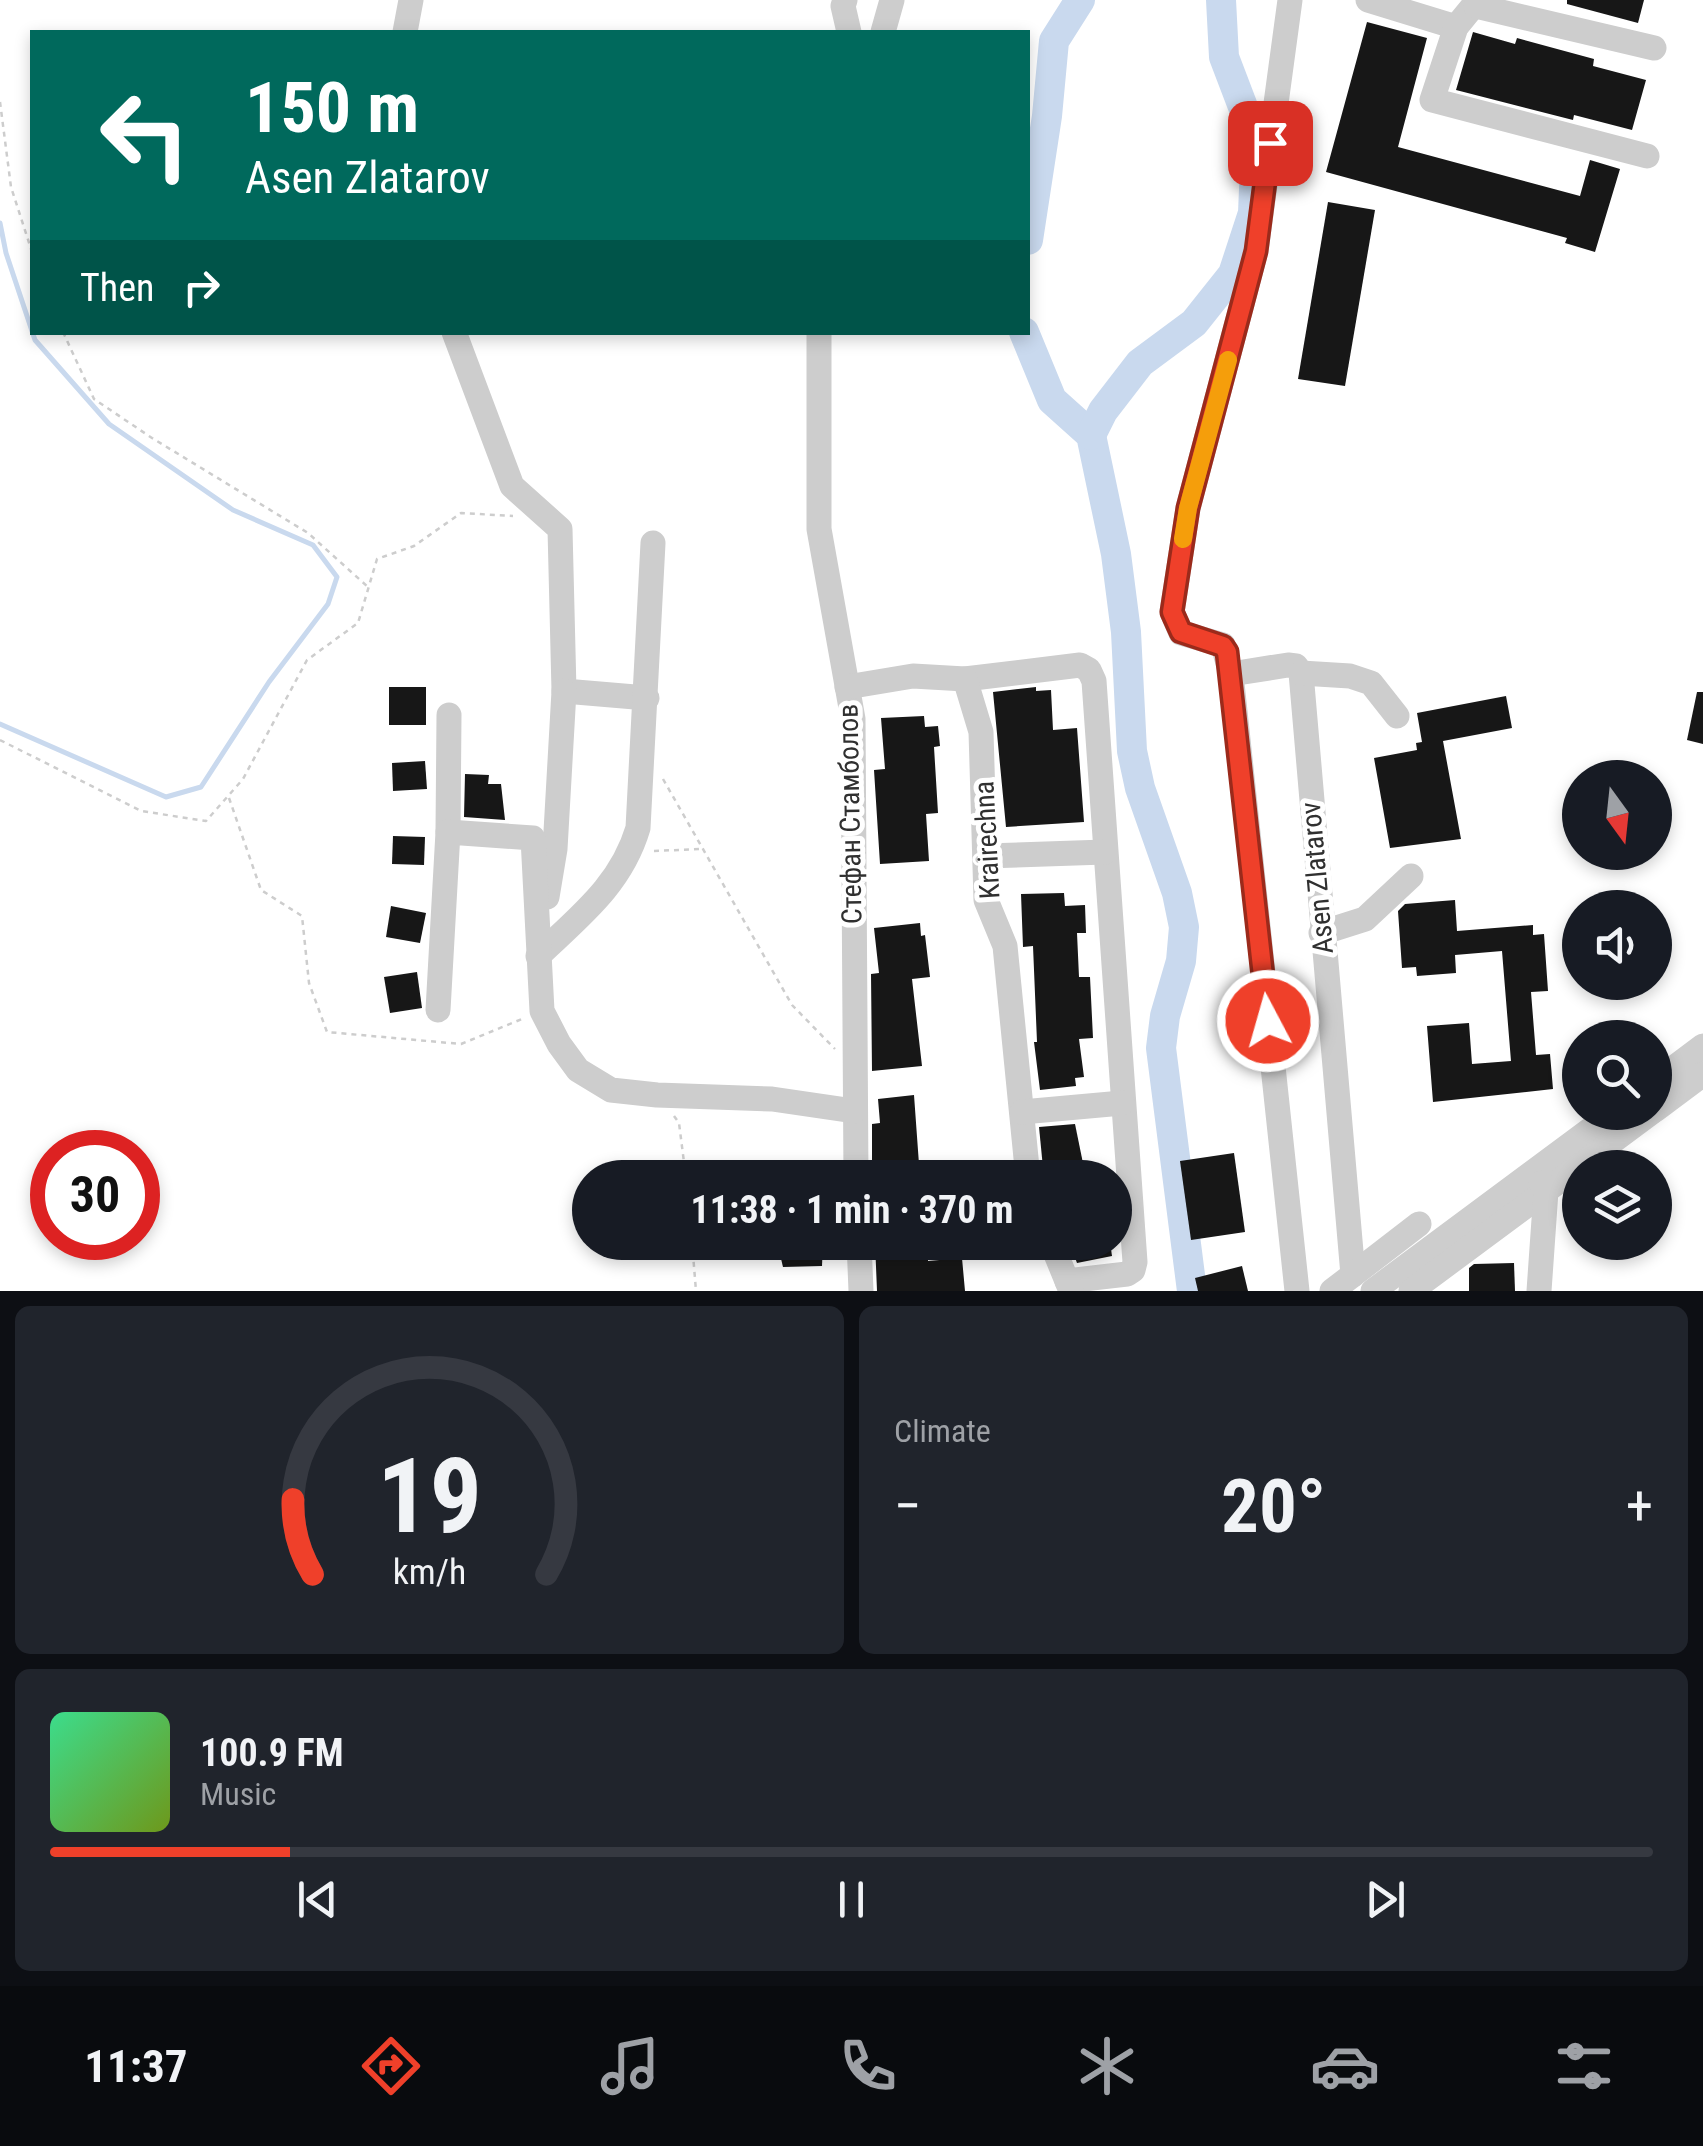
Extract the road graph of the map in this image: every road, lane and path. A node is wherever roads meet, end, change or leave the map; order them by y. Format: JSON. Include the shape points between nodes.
{"nodes":[{"id":1,"x":412,"y":0,"type":"edge"},
{"id":2,"x":845,"y":0,"type":"edge"},
{"id":3,"x":892,"y":0,"type":"edge"},
{"id":4,"x":1290,"y":0,"type":"edge"},
{"id":5,"x":1368,"y":0,"type":"edge"},
{"id":6,"x":1477,"y":3,"type":"edge"},
{"id":7,"x":1456,"y":27,"type":"junction"},
{"id":8,"x":405,"y":30,"type":"edge"},
{"id":9,"x":849,"y":30,"type":"edge"},
{"id":10,"x":884,"y":30,"type":"edge"},
{"id":11,"x":1654,"y":48,"type":"dead end"},
{"id":12,"x":0,"y":102,"type":"edge"},
{"id":13,"x":1647,"y":156,"type":"dead end"},
{"id":14,"x":30,"y":246,"type":"edge"},
{"id":15,"x":64,"y":335,"type":"edge"},
{"id":16,"x":455,"y":335,"type":"edge"},
{"id":17,"x":818,"y":335,"type":"edge"},
{"id":18,"x":552,"y":521,"type":"junction"},
{"id":19,"x":653,"y":542,"type":"dead end"},
{"id":20,"x":370,"y":588,"type":"junction"},
{"id":21,"x":1301,"y":673,"type":"junction"},
{"id":22,"x":1232,"y":674,"type":"junction"},
{"id":23,"x":964,"y":679,"type":"junction"},
{"id":24,"x":847,"y":687,"type":"junction"},
{"id":25,"x":564,"y":691,"type":"junction"},
{"id":26,"x":648,"y":698,"type":"junction"},
{"id":27,"x":449,"y":715,"type":"dead end"},
{"id":28,"x":1396,"y":716,"type":"dead end"},
{"id":29,"x":0,"y":740,"type":"edge"},
{"id":30,"x":662,"y":778,"type":"dead end"},
{"id":31,"x":229,"y":796,"type":"junction"},
{"id":32,"x":448,"y":832,"type":"junction"},
{"id":33,"x":702,"y":849,"type":"junction"},
{"id":34,"x":631,"y":852,"type":"junction"},
{"id":35,"x":1105,"y":852,"type":"junction"},
{"id":36,"x":985,"y":856,"type":"junction"},
{"id":37,"x":1411,"y":876,"type":"dead end"},
{"id":38,"x":1321,"y":933,"type":"junction"},
{"id":39,"x":538,"y":956,"type":"junction"},
{"id":40,"x":438,"y":1010,"type":"dead end"},
{"id":41,"x":542,"y":1011,"type":"junction"},
{"id":42,"x":1700,"y":1063,"type":"edge"},
{"id":43,"x":853,"y":1068,"type":"junction"},
{"id":44,"x":1672,"y":1075,"type":"edge"},
{"id":45,"x":1672,"y":1092,"type":"edge"},
{"id":46,"x":1703,"y":1092,"type":"edge"},
{"id":47,"x":657,"y":1095,"type":"junction"},
{"id":48,"x":1122,"y":1104,"type":"junction"},
{"id":49,"x":854,"y":1112,"type":"junction"},
{"id":50,"x":1022,"y":1112,"type":"junction"},
{"id":51,"x":1595,"y":1130,"type":"edge"},
{"id":52,"x":1622,"y":1130,"type":"edge"},
{"id":53,"x":684,"y":1160,"type":"edge"},
{"id":54,"x":855,"y":1160,"type":"edge"},
{"id":55,"x":1026,"y":1160,"type":"edge"},
{"id":56,"x":1540,"y":1181,"type":"junction"},
{"id":57,"x":1419,"y":1224,"type":"dead end"},
{"id":58,"x":693,"y":1260,"type":"edge"},
{"id":59,"x":860,"y":1260,"type":"edge"},
{"id":60,"x":1058,"y":1260,"type":"edge"},
{"id":61,"x":1069,"y":1286,"type":"edge"},
{"id":62,"x":1353,"y":1286,"type":"edge"},
{"id":63,"x":696,"y":1291,"type":"edge"},
{"id":64,"x":861,"y":1291,"type":"edge"},
{"id":65,"x":1298,"y":1291,"type":"edge"},
{"id":66,"x":1410,"y":1291,"type":"edge"},
{"id":67,"x":1539,"y":1291,"type":"edge"}],
"edges":[{"from":1,"to":8,"type":"street"},
{"from":2,"to":9,"type":"street"},
{"from":3,"to":10,"type":"street"},
{"from":4,"to":22,"type":"street","via":[[1256,251],[1188,508],[1172,612],[1181,632],[1223,646]]},
{"from":5,"to":7,"type":"street"},
{"from":6,"to":7,"type":"street"},
{"from":6,"to":11,"type":"street"},
{"from":7,"to":13,"type":"street","via":[[1432,100]]},
{"from":12,"to":14,"type":"path","via":[[11,187]]},
{"from":15,"to":20,"type":"path","via":[[94,398],[308,533]]},
{"from":16,"to":18,"type":"street","via":[[512,486]]},
{"from":17,"to":24,"type":"street","name":"Стефан Стамболов","via":[[819,530]]},
{"from":18,"to":20,"type":"path","via":[[460,513],[414,546],[377,559]]},
{"from":18,"to":25,"type":"street"},
{"from":19,"to":26,"type":"street"},
{"from":20,"to":31,"type":"path","via":[[358,623],[307,660]]},
{"from":21,"to":22,"type":"street","via":[[1288,664]]},
{"from":21,"to":28,"type":"street","via":[[1370,683]]},
{"from":21,"to":38,"type":"street","name":"Asen Zlatarov"},
{"from":22,"to":65,"type":"street"},
{"from":23,"to":24,"type":"street","via":[[913,676]]},
{"from":23,"to":35,"type":"street","via":[[1080,665],[1089,670]]},
{"from":23,"to":36,"type":"street","name":"Krairechna","via":[[982,732]]},
{"from":24,"to":43,"type":"street","name":"Стефан Стамболов"},
{"from":25,"to":26,"type":"street"},
{"from":25,"to":39,"type":"street","via":[[554,849]]},
{"from":26,"to":34,"type":"street"},
{"from":27,"to":32,"type":"street"},
{"from":29,"to":31,"type":"path","via":[[141,810],[206,821]]},
{"from":30,"to":33,"type":"path"},
{"from":31,"to":41,"type":"path","via":[[260,890],[302,916],[310,983],[326,1032],[461,1044]]},
{"from":32,"to":39,"type":"street","via":[[533,838]]},
{"from":32,"to":40,"type":"street"},
{"from":33,"to":34,"type":"path"},
{"from":33,"to":43,"type":"path","via":[[792,1004]]},
{"from":34,"to":39,"type":"street","via":[[612,885]]},
{"from":35,"to":36,"type":"street"},
{"from":35,"to":48,"type":"street"},
{"from":36,"to":50,"type":"street","name":"Krairechna","via":[[986,900],[1005,946]]},
{"from":37,"to":38,"type":"street","via":[[1365,919]]},
{"from":38,"to":62,"type":"street","name":"Asen Zlatarov"},
{"from":39,"to":41,"type":"street"},
{"from":41,"to":47,"type":"street","via":[[578,1070],[612,1090]]},
{"from":42,"to":44,"type":"street"},
{"from":42,"to":45,"type":"street"},
{"from":42,"to":46,"type":"street"},
{"from":43,"to":49,"type":"street","name":"Стефан Стамболов"},
{"from":47,"to":49,"type":"street","via":[[772,1099]]},
{"from":47,"to":53,"type":"path","via":[[680,1123]]},
{"from":48,"to":50,"type":"street"},
{"from":48,"to":61,"type":"street","via":[[1133,1270]]},
{"from":49,"to":54,"type":"street","name":"Стефан Стамболов"},
{"from":50,"to":55,"type":"street","name":"Krairechna"},
{"from":51,"to":56,"type":"street"},
{"from":52,"to":56,"type":"street"},
{"from":56,"to":62,"type":"street"},
{"from":56,"to":66,"type":"street"},
{"from":56,"to":67,"type":"street"},
{"from":57,"to":62,"type":"street"},
{"from":58,"to":63,"type":"path"},
{"from":59,"to":64,"type":"street"},
{"from":60,"to":61,"type":"street"}]}
